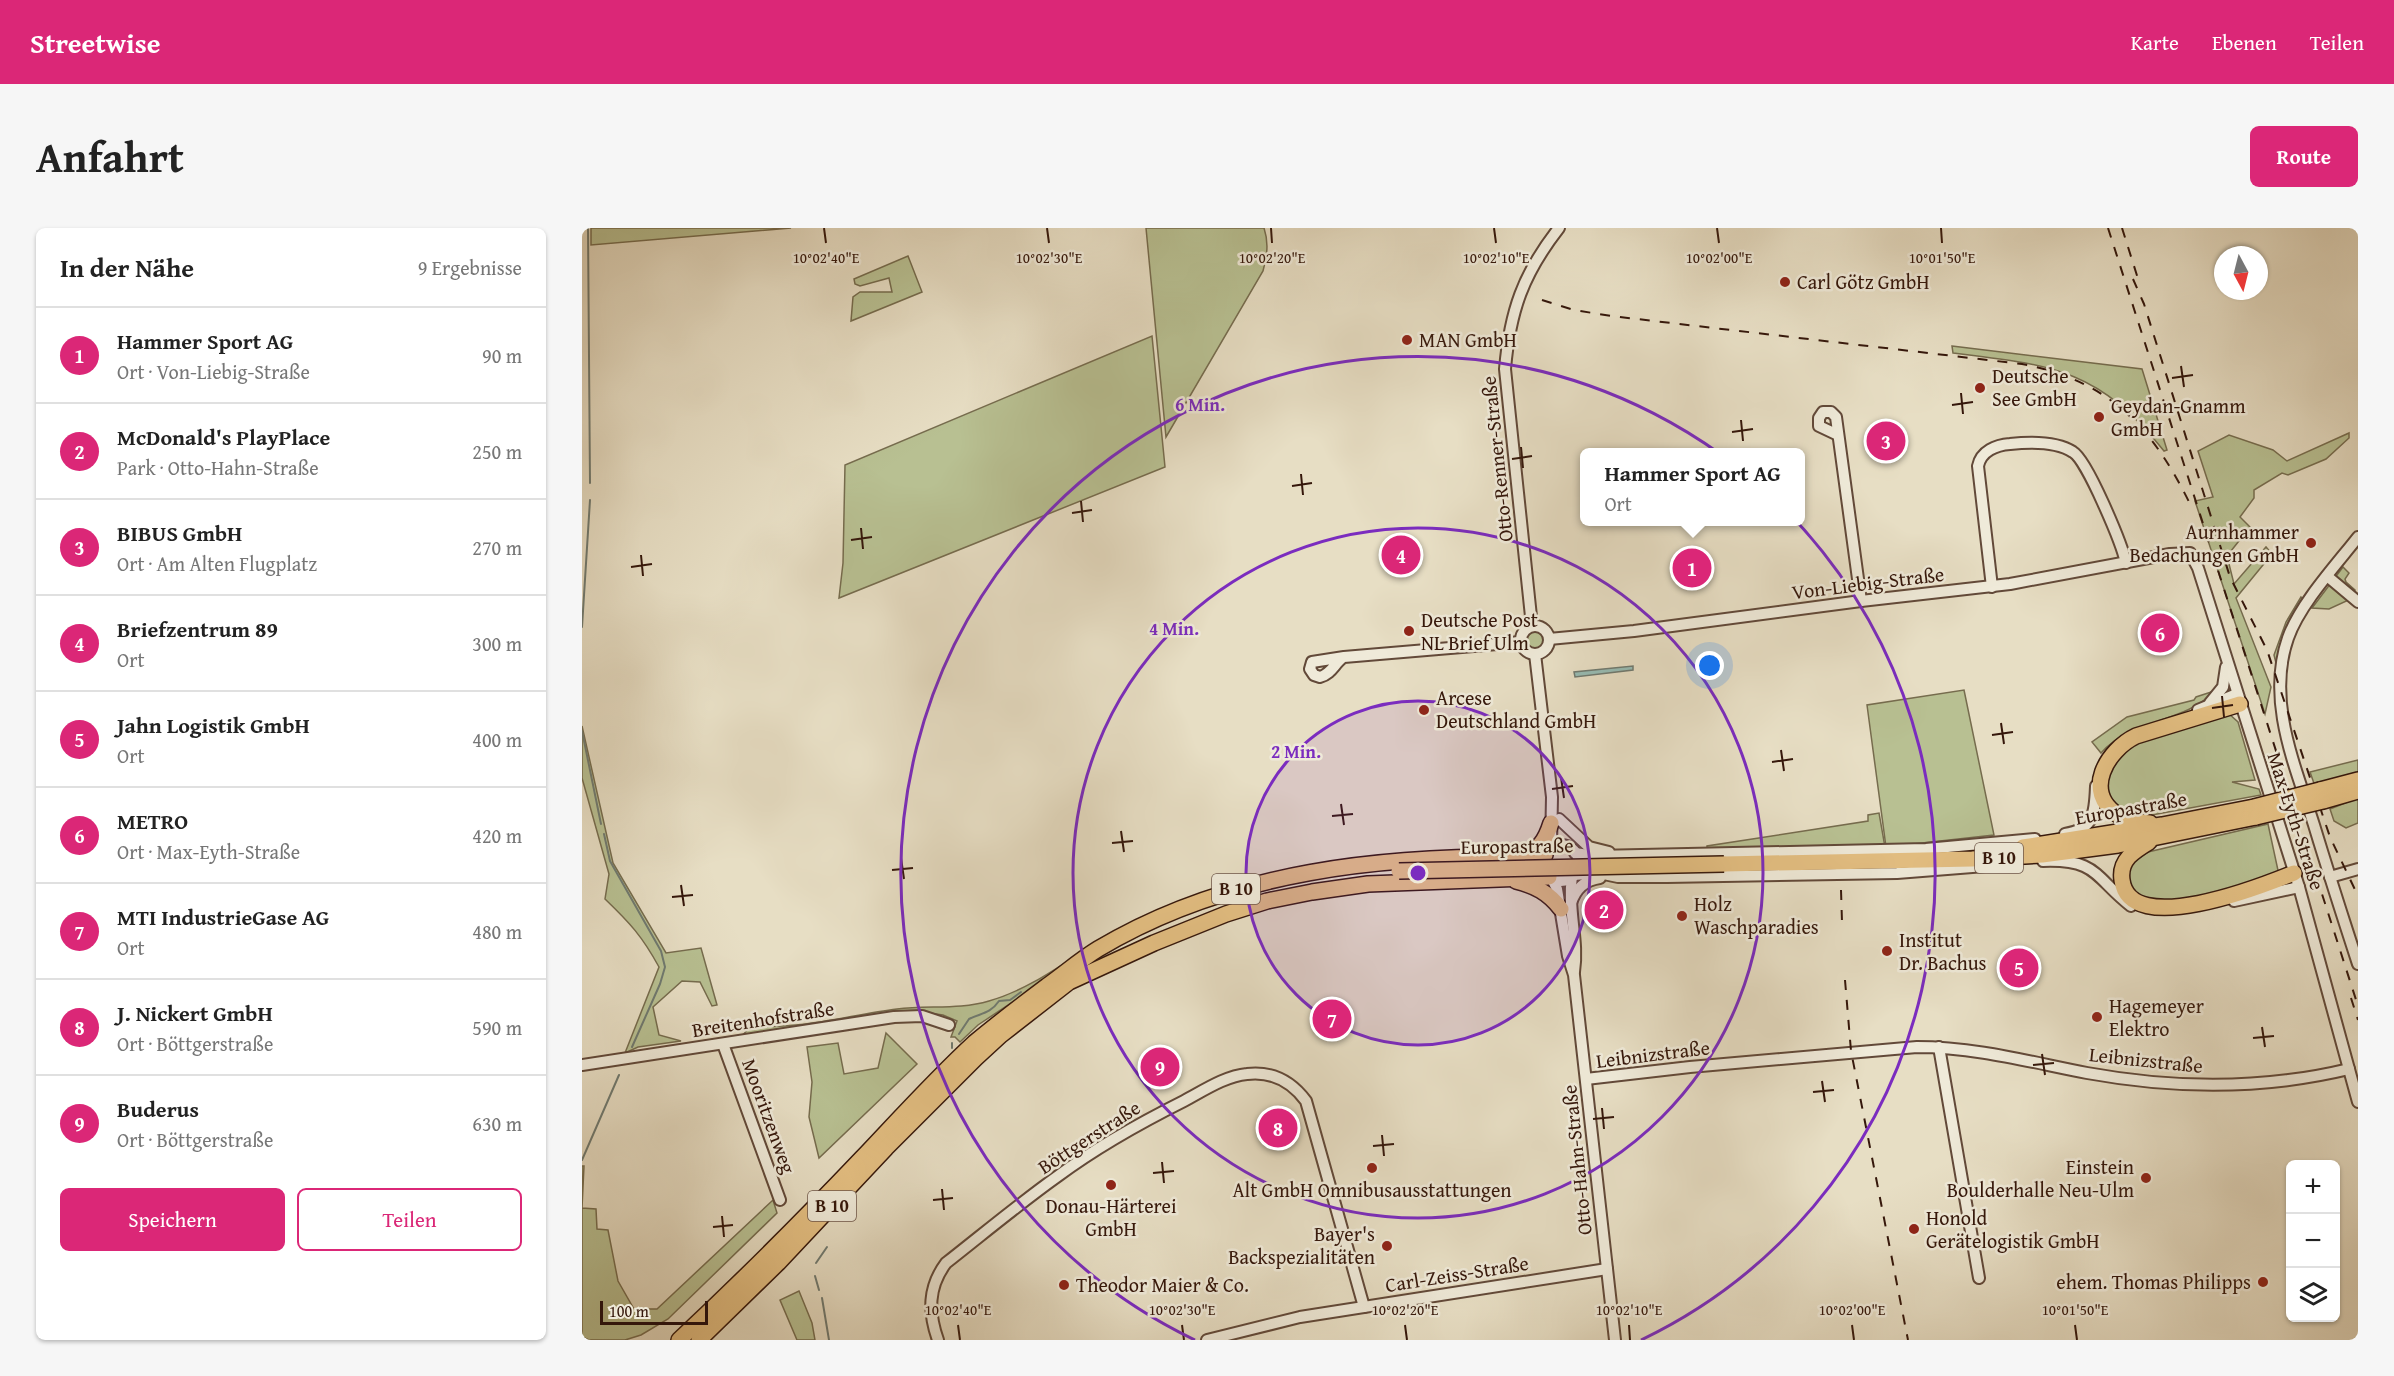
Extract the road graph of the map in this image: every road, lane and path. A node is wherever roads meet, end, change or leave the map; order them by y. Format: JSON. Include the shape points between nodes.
{"nodes":[{"id":1,"x":1559,"y":228,"type":"edge"},
{"id":2,"x":1838,"y":435,"type":"dead end"},
{"id":3,"x":2358,"y":537,"type":"edge"},
{"id":4,"x":2190,"y":553,"type":"joint"},
{"id":5,"x":2126,"y":562,"type":"junction"},
{"id":6,"x":2327,"y":576,"type":"junction"},
{"id":7,"x":1992,"y":587,"type":"junction"},
{"id":8,"x":1861,"y":601,"type":"junction"},
{"id":9,"x":2358,"y":602,"type":"edge"},
{"id":10,"x":1532,"y":626,"type":"junction"},
{"id":11,"x":1549,"y":639,"type":"junction"},
{"id":12,"x":1521,"y":642,"type":"junction"},
{"id":13,"x":1534,"y":654,"type":"junction"},
{"id":14,"x":1344,"y":657,"type":"dead end"},
{"id":15,"x":2226,"y":660,"type":"junction"},
{"id":16,"x":2238,"y":699,"type":"junction"},
{"id":17,"x":2208,"y":706,"type":"junction"},
{"id":18,"x":2358,"y":780,"type":"edge"},
{"id":19,"x":2358,"y":791,"type":"edge"},
{"id":20,"x":2321,"y":796,"type":"junction"},
{"id":21,"x":2255,"y":812,"type":"junction"},
{"id":22,"x":1555,"y":821,"type":"junction"},
{"id":23,"x":2162,"y":825,"type":"junction"},
{"id":24,"x":2097,"y":836,"type":"junction"},
{"id":25,"x":2154,"y":838,"type":"junction"},
{"id":26,"x":2032,"y":839,"type":"junction"},
{"id":27,"x":1571,"y":850,"type":"junction"},
{"id":28,"x":2089,"y":850,"type":"junction"},
{"id":29,"x":1548,"y":852,"type":"junction"},
{"id":30,"x":1617,"y":855,"type":"junction"},
{"id":31,"x":1500,"y":857,"type":"junction"},
{"id":32,"x":1909,"y":859,"type":"junction"},
{"id":33,"x":2032,"y":861,"type":"junction"},
{"id":34,"x":2358,"y":868,"type":"edge"},
{"id":35,"x":1573,"y":876,"type":"junction"},
{"id":36,"x":1618,"y":877,"type":"junction"},
{"id":37,"x":2330,"y":877,"type":"junction"},
{"id":38,"x":1505,"y":878,"type":"junction"},
{"id":39,"x":1551,"y":878,"type":"junction"},
{"id":40,"x":2296,"y":880,"type":"junction"},
{"id":41,"x":1565,"y":907,"type":"junction"},
{"id":42,"x":2358,"y":964,"type":"edge"},
{"id":43,"x":1066,"y":978,"type":"junction"},
{"id":44,"x":949,"y":1025,"type":"dead end"},
{"id":45,"x":723,"y":1044,"type":"junction"},
{"id":46,"x":1939,"y":1047,"type":"junction"},
{"id":47,"x":582,"y":1065,"type":"edge"},
{"id":48,"x":2349,"y":1070,"type":"junction"},
{"id":49,"x":1586,"y":1079,"type":"junction"},
{"id":50,"x":2358,"y":1102,"type":"edge"},
{"id":51,"x":780,"y":1200,"type":"dead end"},
{"id":52,"x":1607,"y":1269,"type":"junction"},
{"id":53,"x":1979,"y":1278,"type":"dead end"},
{"id":54,"x":1364,"y":1307,"type":"junction"},
{"id":55,"x":689,"y":1337,"type":"edge"},
{"id":56,"x":670,"y":1340,"type":"edge"},
{"id":57,"x":938,"y":1340,"type":"edge"},
{"id":58,"x":1207,"y":1340,"type":"edge"},
{"id":59,"x":1615,"y":1340,"type":"edge"}],
"edges":[{"from":1,"to":10,"type":"street","name":"Otto-Renner-Straße","via":[[1540,253],[1517,301],[1509,328],[1505,369]]},
{"from":2,"to":8,"type":"street"},
{"from":3,"to":6,"type":"street"},
{"from":4,"to":5,"type":"street","name":"Von-Liebig-Straße"},
{"from":4,"to":15,"type":"street","name":"Max-Eyth-Straße"},
{"from":5,"to":7,"type":"street","name":"Von-Liebig-Straße"},
{"from":5,"to":7,"type":"street","via":[[2078,455],[2043,444],[2007,444],[1987,451],[1978,466]]},
{"from":6,"to":9,"type":"street"},
{"from":6,"to":37,"type":"street","via":[[2292,628],[2282,660],[2280,685],[2285,733]]},
{"from":7,"to":8,"type":"street","name":"Von-Liebig-Straße"},
{"from":8,"to":11,"type":"street","name":"Von-Liebig-Straße"},
{"from":10,"to":11,"type":"street","via":[[1545,630]]},
{"from":10,"to":12,"type":"street","via":[[1523,632]]},
{"from":11,"to":13,"type":"street","via":[[1543,651]]},
{"from":12,"to":13,"type":"street"},
{"from":12,"to":14,"type":"street"},
{"from":13,"to":22,"type":"street"},
{"from":15,"to":16,"type":"street","name":"Max-Eyth-Straße"},
{"from":15,"to":17,"type":"street","via":[[2223,687]]},
{"from":16,"to":17,"type":"street","name":"Europastraße"},
{"from":16,"to":23,"type":"highway","via":[[2123,742],[2103,767],[2103,796],[2116,814]]},
{"from":16,"to":40,"type":"street","name":"Max-Eyth-Straße"},
{"from":17,"to":26,"type":"street","name":"Europastraße","via":[[2120,738],[2099,765],[2095,809],[2087,825],[2073,832]]},
{"from":18,"to":20,"type":"highway","name":"Europastraße","number":"B 10"},
{"from":19,"to":20,"type":"highway","name":"Europastraße","number":"B 10"},
{"from":20,"to":21,"type":"highway","name":"Europastraße","number":"B 10","bridge":true},
{"from":21,"to":23,"type":"highway","name":"Europastraße","number":"B 10"},
{"from":21,"to":25,"type":"highway","name":"Europastraße","number":"B 10"},
{"from":22,"to":27,"type":"street"},
{"from":22,"to":29,"type":"street"},
{"from":22,"to":30,"type":"street","via":[[1589,847]]},
{"from":22,"to":31,"type":"highway","number":"B 10","via":[[1545,840],[1534,849]]},
{"from":23,"to":24,"type":"highway","name":"Europastraße","number":"B 10"},
{"from":24,"to":26,"type":"highway"},
{"from":24,"to":32,"type":"highway","name":"Europastraße","number":"B 10"},
{"from":25,"to":28,"type":"highway","name":"Europastraße","number":"B 10"},
{"from":25,"to":40,"type":"highway","via":[[2126,859],[2121,875],[2125,892],[2133,901],[2150,908],[2182,905]]},
{"from":26,"to":30,"type":"street","name":"Europastraße","via":[[1926,849]]},
{"from":27,"to":29,"type":"street","via":[[1557,846]]},
{"from":27,"to":30,"type":"street","name":"Europastraße","via":[[1585,856]]},
{"from":27,"to":35,"type":"street","via":[[1579,864]]},
{"from":28,"to":32,"type":"highway","name":"Europastraße","number":"B 10","via":[[1972,859]]},
{"from":28,"to":33,"type":"highway","number":"B 10"},
{"from":29,"to":31,"type":"highway","number":"B 10","via":[[1536,857]]},
{"from":29,"to":39,"type":"street","via":[[1543,866]]},
{"from":31,"to":43,"type":"highway","number":"B 10","via":[[1376,863],[1267,880],[1137,928],[1096,950]]},
{"from":32,"to":43,"type":"highway","name":"Europastraße","number":"B 10","bridge":true,"via":[[1399,871],[1343,877],[1267,892],[1188,917],[1136,938]]},
{"from":33,"to":36,"type":"street","name":"Europastraße","number":"B 10","via":[[1897,873]]},
{"from":33,"to":40,"type":"street","name":"Europastraße","via":[[2076,862],[2089,867],[2130,905],[2150,913],[2183,911]]},
{"from":34,"to":37,"type":"street"},
{"from":35,"to":36,"type":"street","name":"Europastraße","number":"B 10","via":[[1599,873]]},
{"from":35,"to":39,"type":"street","via":[[1562,881]]},
{"from":35,"to":41,"type":"street","name":"Otto-Hahn-Straße"},
{"from":36,"to":41,"type":"street","via":[[1588,880]]},
{"from":37,"to":42,"type":"street"},
{"from":38,"to":39,"type":"highway"},
{"from":38,"to":41,"type":"highway","via":[[1536,887]]},
{"from":38,"to":43,"type":"highway","via":[[1368,884],[1267,901]]},
{"from":39,"to":41,"type":"street","name":"Otto-Hahn-Straße"},
{"from":40,"to":48,"type":"street","name":"Max-Eyth-Straße"},
{"from":41,"to":49,"type":"street","name":"Otto-Hahn-Straße"},
{"from":43,"to":55,"type":"highway","number":"B 10","via":[[1012,1012],[946,1071]]},
{"from":44,"to":45,"type":"street","name":"Breitenhofstraße","via":[[928,1017],[908,1016]]},
{"from":45,"to":47,"type":"street","name":"Breitenhofstraße"},
{"from":45,"to":51,"type":"street","name":"Mooritzenweg"},
{"from":46,"to":48,"type":"street","name":"Leibnizstraße","via":[[2158,1083],[2266,1084]]},
{"from":46,"to":49,"type":"street","name":"Leibnizstraße","via":[[1873,1049]]},
{"from":46,"to":53,"type":"street"},
{"from":48,"to":50,"type":"street","name":"Max-Eyth-Straße"},
{"from":49,"to":52,"type":"street","name":"Otto-Hahn-Straße"},
{"from":52,"to":54,"type":"street","name":"Carl-Zeiss-Straße"},
{"from":52,"to":59,"type":"street","name":"Otto-Hahn-Straße"},
{"from":54,"to":57,"type":"street","name":"Böttgerstraße","via":[[1306,1101],[1278,1077],[1246,1074],[1132,1127],[1059,1175],[946,1263],[932,1289],[931,1313]]},
{"from":54,"to":58,"type":"street","name":"Carl-Zeiss-Straße","via":[[1271,1323]]},
{"from":55,"to":56,"type":"highway"}]}
